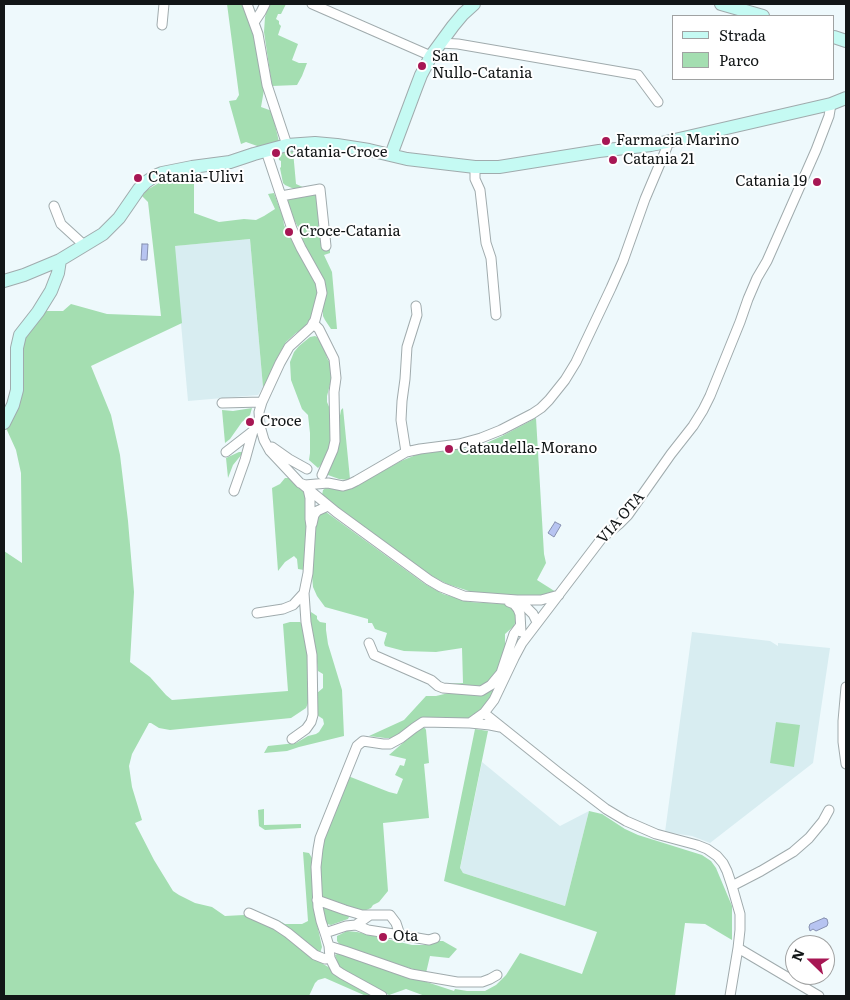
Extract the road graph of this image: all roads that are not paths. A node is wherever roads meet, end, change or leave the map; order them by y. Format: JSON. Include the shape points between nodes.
{"nodes":[{"id":1,"x":164,"y":4,"type":"edge"},
{"id":2,"x":247,"y":4,"type":"edge"},
{"id":3,"x":265,"y":4,"type":"edge"},
{"id":4,"x":312,"y":4,"type":"edge"},
{"id":5,"x":474,"y":4,"type":"edge"},
{"id":6,"x":721,"y":4,"type":"edge"},
{"id":7,"x":760,"y":15,"type":"edge"},
{"id":8,"x":255,"y":22,"type":"junction"},
{"id":9,"x":162,"y":25,"type":"dead end"},
{"id":10,"x":440,"y":43,"type":"junction"},
{"id":11,"x":431,"y":56,"type":"junction"},
{"id":12,"x":846,"y":98,"type":"edge"},
{"id":13,"x":658,"y":102,"type":"dead end"},
{"id":14,"x":831,"y":104,"type":"junction"},
{"id":15,"x":666,"y":142,"type":"junction"},
{"id":16,"x":286,"y":145,"type":"junction"},
{"id":17,"x":266,"y":150,"type":"junction"},
{"id":18,"x":392,"y":155,"type":"junction"},
{"id":19,"x":476,"y":167,"type":"junction"},
{"id":20,"x":281,"y":196,"type":"junction"},
{"id":21,"x":54,"y":206,"type":"dead end"},
{"id":22,"x":84,"y":245,"type":"junction"},
{"id":23,"x":326,"y":246,"type":"dead end"},
{"id":24,"x":60,"y":260,"type":"junction"},
{"id":25,"x":4,"y":281,"type":"edge"},
{"id":26,"x":416,"y":306,"type":"dead end"},
{"id":27,"x":496,"y":315,"type":"dead end"},
{"id":28,"x":313,"y":323,"type":"junction"},
{"id":29,"x":262,"y":402,"type":"junction"},
{"id":30,"x":222,"y":403,"type":"dead end"},
{"id":31,"x":259,"y":419,"type":"junction"},
{"id":32,"x":4,"y":423,"type":"edge"},
{"id":33,"x":253,"y":431,"type":"junction"},
{"id":34,"x":266,"y":442,"type":"junction"},
{"id":35,"x":226,"y":452,"type":"dead end"},
{"id":36,"x":406,"y":452,"type":"junction"},
{"id":37,"x":312,"y":482,"type":"junction"},
{"id":38,"x":234,"y":491,"type":"dead end"},
{"id":39,"x":328,"y":506,"type":"junction"},
{"id":40,"x":314,"y":515,"type":"junction"},
{"id":41,"x":311,"y":526,"type":"junction"},
{"id":42,"x":304,"y":593,"type":"junction"},
{"id":43,"x":559,"y":595,"type":"junction"},
{"id":44,"x":502,"y":599,"type":"junction"},
{"id":45,"x":517,"y":600,"type":"junction"},
{"id":46,"x":257,"y":613,"type":"dead end"},
{"id":47,"x":537,"y":622,"type":"junction"},
{"id":48,"x":520,"y":626,"type":"junction"},
{"id":49,"x":369,"y":643,"type":"dead end"},
{"id":50,"x":522,"y":643,"type":"junction"},
{"id":51,"x":846,"y":687,"type":"edge"},
{"id":52,"x":484,"y":713,"type":"junction"},
{"id":53,"x":470,"y":723,"type":"junction"},
{"id":54,"x":502,"y":728,"type":"junction"},
{"id":55,"x":292,"y":739,"type":"dead end"},
{"id":56,"x":846,"y":764,"type":"edge"},
{"id":57,"x":829,"y":810,"type":"dead end"},
{"id":58,"x":732,"y":886,"type":"junction"},
{"id":59,"x":317,"y":900,"type":"junction"},
{"id":60,"x":249,"y":913,"type":"dead end"},
{"id":61,"x":370,"y":916,"type":"junction"},
{"id":62,"x":356,"y":924,"type":"junction"},
{"id":63,"x":325,"y":933,"type":"junction"},
{"id":64,"x":400,"y":935,"type":"junction"},
{"id":65,"x":435,"y":938,"type":"dead end"},
{"id":66,"x":329,"y":946,"type":"junction"},
{"id":67,"x":738,"y":948,"type":"junction"},
{"id":68,"x":330,"y":958,"type":"junction"},
{"id":69,"x":497,"y":975,"type":"dead end"},
{"id":70,"x":382,"y":996,"type":"edge"},
{"id":71,"x":730,"y":996,"type":"edge"},
{"id":72,"x":819,"y":996,"type":"edge"}],
"edges":[{"from":1,"to":9,"type":"street"},
{"from":2,"to":8,"type":"street"},
{"from":3,"to":8,"type":"street"},
{"from":4,"to":11,"type":"street"},
{"from":5,"to":10,"type":"main road"},
{"from":6,"to":7,"type":"main road"},
{"from":8,"to":16,"type":"street","via":[[267,86]]},
{"from":10,"to":11,"type":"main road"},
{"from":10,"to":13,"type":"street","via":[[638,75]]},
{"from":11,"to":18,"type":"main road"},
{"from":12,"to":14,"type":"main road"},
{"from":14,"to":15,"type":"main road"},
{"from":14,"to":43,"type":"street","name":"VIA OTA","via":[[816,150],[757,278],[703,410],[628,514],[602,538]]},
{"from":15,"to":19,"type":"main road","via":[[499,167]]},
{"from":15,"to":36,"type":"street","via":[[667,147],[612,288],[576,362],[554,395],[532,414],[481,438]]},
{"from":16,"to":17,"type":"main road"},
{"from":16,"to":18,"type":"main road","via":[[337,145]]},
{"from":17,"to":20,"type":"street"},
{"from":17,"to":22,"type":"main road","via":[[230,162],[154,176],[139,189],[103,234]]},
{"from":18,"to":19,"type":"main road"},
{"from":19,"to":27,"type":"street"},
{"from":20,"to":23,"type":"street","via":[[320,189]]},
{"from":20,"to":28,"type":"street","via":[[292,229],[322,288]]},
{"from":21,"to":22,"type":"street","via":[[61,224]]},
{"from":22,"to":24,"type":"main road"},
{"from":24,"to":25,"type":"main road"},
{"from":24,"to":32,"type":"main road","via":[[51,291],[20,335],[17,390]]},
{"from":26,"to":36,"type":"street","via":[[417,315],[407,347],[402,401]]},
{"from":28,"to":29,"type":"street","via":[[284,354]]},
{"from":28,"to":37,"type":"street","via":[[334,359],[336,378],[333,450]]},
{"from":29,"to":30,"type":"street"},
{"from":29,"to":31,"type":"street"},
{"from":31,"to":33,"type":"street"},
{"from":31,"to":34,"type":"street"},
{"from":33,"to":35,"type":"street"},
{"from":33,"to":38,"type":"street"},
{"from":34,"to":37,"type":"street"},
{"from":34,"to":37,"type":"street","via":[[270,451]]},
{"from":36,"to":37,"type":"street","via":[[350,484]]},
{"from":37,"to":39,"type":"street"},
{"from":37,"to":40,"type":"street"},
{"from":37,"to":41,"type":"street"},
{"from":39,"to":40,"type":"street"},
{"from":39,"to":44,"type":"street","via":[[441,587],[464,596]]},
{"from":40,"to":41,"type":"street"},
{"from":41,"to":42,"type":"street"},
{"from":42,"to":46,"type":"street","via":[[293,605]]},
{"from":42,"to":55,"type":"street","via":[[312,655],[313,715],[306,729]]},
{"from":43,"to":45,"type":"street","via":[[541,600]]},
{"from":43,"to":47,"type":"street","name":"VIA OTA"},
{"from":44,"to":45,"type":"street"},
{"from":44,"to":48,"type":"street","via":[[518,609]]},
{"from":45,"to":47,"type":"street"},
{"from":47,"to":50,"type":"street","name":"VIA OTA"},
{"from":48,"to":49,"type":"street","via":[[514,634],[501,673],[481,691],[438,686],[432,680],[374,655]]},
{"from":48,"to":50,"type":"street"},
{"from":50,"to":52,"type":"street","name":"VIA OTA","via":[[494,700]]},
{"from":51,"to":56,"type":"street","via":[[843,721]]},
{"from":52,"to":53,"type":"street","name":"VIA OTA"},
{"from":52,"to":54,"type":"street"},
{"from":53,"to":54,"type":"street"},
{"from":53,"to":59,"type":"street","via":[[423,722],[390,744],[363,741],[357,746],[323,828],[316,859]]},
{"from":54,"to":58,"type":"street","via":[[626,821],[712,852],[723,863]]},
{"from":57,"to":58,"type":"street","via":[[809,838],[793,852]]},
{"from":58,"to":67,"type":"street","via":[[740,914]]},
{"from":59,"to":61,"type":"street"},
{"from":59,"to":63,"type":"street"},
{"from":60,"to":68,"type":"street","via":[[276,925],[314,956]]},
{"from":61,"to":62,"type":"street"},
{"from":61,"to":64,"type":"street","via":[[390,915]]},
{"from":62,"to":63,"type":"street"},
{"from":62,"to":64,"type":"street","via":[[368,930]]},
{"from":63,"to":66,"type":"street"},
{"from":64,"to":65,"type":"street","via":[[429,940]]},
{"from":66,"to":68,"type":"street"},
{"from":66,"to":69,"type":"street","via":[[411,974],[456,982],[482,982]]},
{"from":67,"to":71,"type":"street"},
{"from":67,"to":72,"type":"street"},
{"from":68,"to":70,"type":"street","via":[[336,970]]}]}
